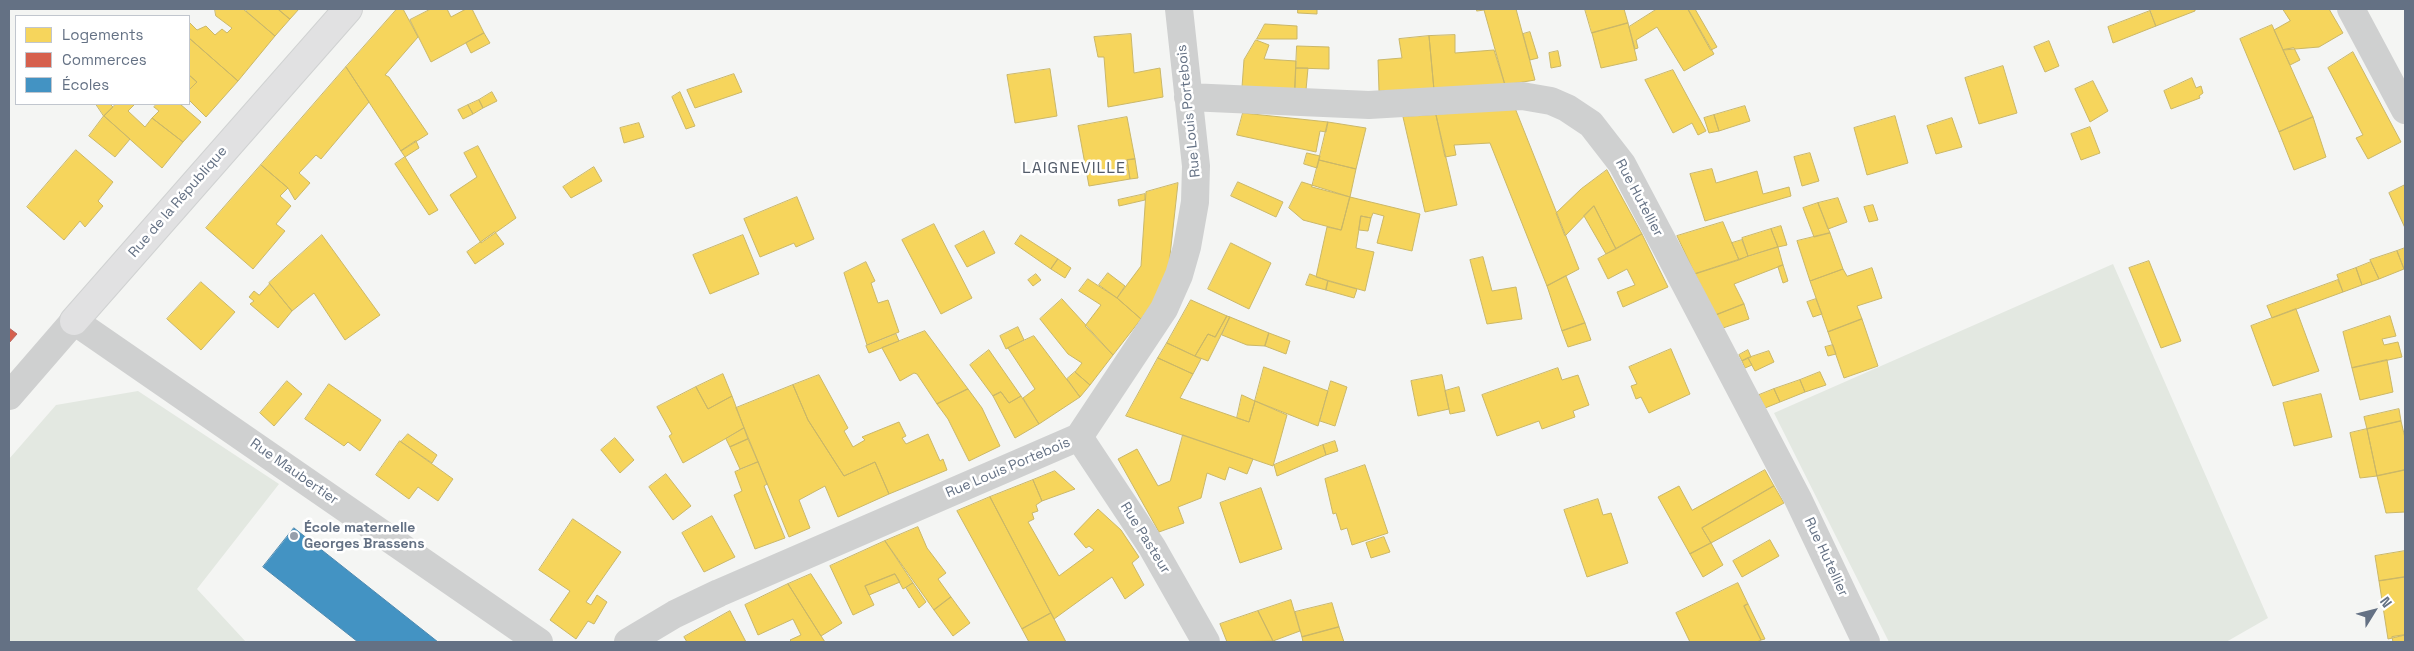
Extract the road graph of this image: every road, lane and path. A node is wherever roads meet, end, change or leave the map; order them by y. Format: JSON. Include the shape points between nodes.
{"nodes":[{"id":1,"x":348,"y":9,"type":"edge"},
{"id":2,"x":1179,"y":9,"type":"edge"},
{"id":3,"x":2351,"y":9,"type":"edge"},
{"id":4,"x":1188,"y":97,"type":"junction"},
{"id":5,"x":2405,"y":110,"type":"edge"},
{"id":6,"x":74,"y":321,"type":"junction"},
{"id":7,"x":9,"y":396,"type":"edge"},
{"id":8,"x":1080,"y":438,"type":"junction"},
{"id":9,"x":539,"y":642,"type":"edge"},
{"id":10,"x":628,"y":642,"type":"edge"},
{"id":11,"x":1206,"y":642,"type":"edge"},
{"id":12,"x":1866,"y":642,"type":"edge"}],
"edges":[{"from":1,"to":6,"type":"main road","name":"Rue de la République"},
{"from":2,"to":4,"type":"street","name":"Rue Louis Portebois"},
{"from":3,"to":5,"type":"street"},
{"from":4,"to":8,"type":"street","name":"Rue Louis Portebois","via":[[1197,184],[1179,275],[1164,309]]},
{"from":4,"to":12,"type":"street","name":"Rue Hutellier","via":[[1369,105],[1522,96],[1552,101],[1592,124],[1622,164],[1675,263],[1798,498]]},
{"from":6,"to":7,"type":"street","name":"Rue de la République"},
{"from":6,"to":9,"type":"street","name":"Rue Maubertier"},
{"from":8,"to":10,"type":"street","name":"Rue Louis Portebois","via":[[727,589],[675,614]]},
{"from":8,"to":11,"type":"street","name":"Rue Pasteur","via":[[1152,547]]}]}
